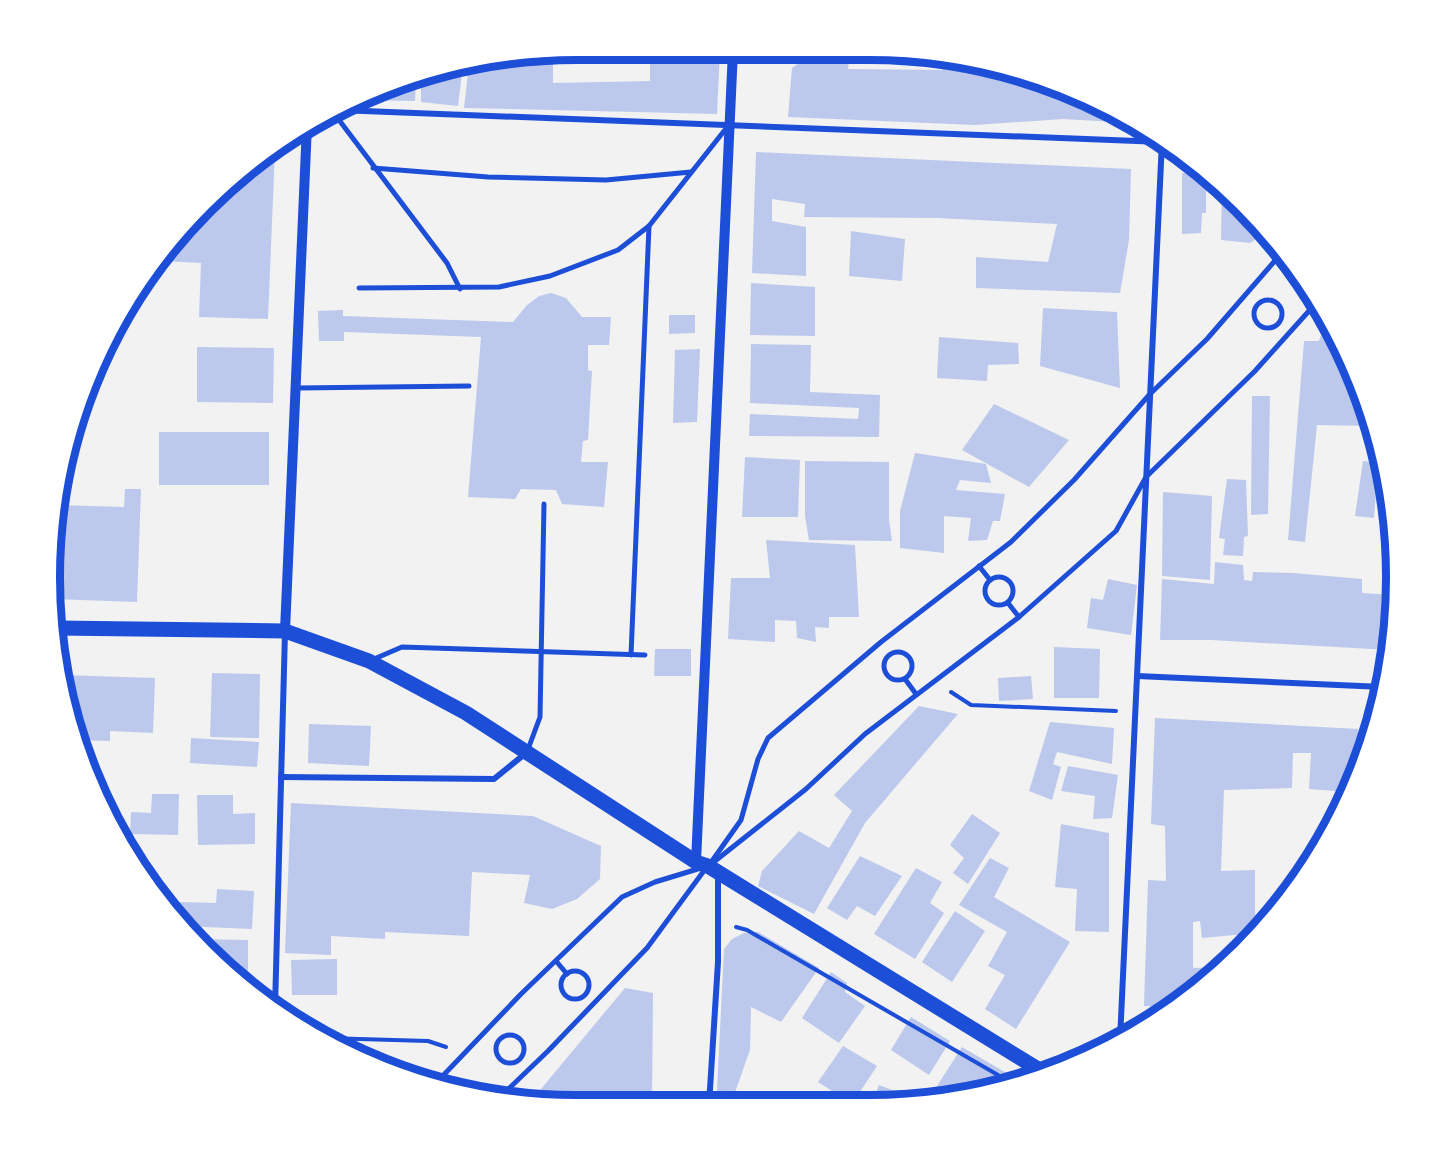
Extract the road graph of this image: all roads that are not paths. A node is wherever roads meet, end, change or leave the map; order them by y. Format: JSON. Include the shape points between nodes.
{"nodes":[{"id":1,"x":732,"y":60,"type":"edge"},
{"id":2,"x":354,"y":111,"type":"edge"},
{"id":3,"x":338,"y":119,"type":"edge"},
{"id":4,"x":729,"y":125,"type":"junction"},
{"id":5,"x":307,"y":137,"type":"edge"},
{"id":6,"x":1145,"y":140,"type":"edge"},
{"id":7,"x":1162,"y":151,"type":"edge"},
{"id":8,"x":373,"y":168,"type":"junction"},
{"id":9,"x":691,"y":172,"type":"junction"},
{"id":10,"x":649,"y":226,"type":"junction"},
{"id":11,"x":1276,"y":258,"type":"edge"},
{"id":12,"x":359,"y":288,"type":"dead end"},
{"id":13,"x":460,"y":289,"type":"junction"},
{"id":14,"x":1249,"y":291,"type":"junction"},
{"id":15,"x":1259,"y":302,"type":"junction"},
{"id":16,"x":1311,"y":309,"type":"edge"},
{"id":17,"x":1279,"y":323,"type":"junction"},
{"id":18,"x":1289,"y":333,"type":"junction"},
{"id":19,"x":469,"y":386,"type":"dead end"},
{"id":20,"x":297,"y":388,"type":"junction"},
{"id":21,"x":1150,"y":393,"type":"junction"},
{"id":22,"x":1146,"y":477,"type":"junction"},
{"id":23,"x":544,"y":504,"type":"dead end"},
{"id":24,"x":979,"y":566,"type":"junction"},
{"id":25,"x":990,"y":580,"type":"junction"},
{"id":26,"x":1008,"y":603,"type":"junction"},
{"id":27,"x":1018,"y":617,"type":"junction"},
{"id":28,"x":63,"y":628,"type":"edge"},
{"id":29,"x":285,"y":631,"type":"junction"},
{"id":30,"x":881,"y":642,"type":"junction"},
{"id":31,"x":541,"y":652,"type":"junction"},
{"id":32,"x":631,"y":655,"type":"junction"},
{"id":33,"x":645,"y":655,"type":"dead end"},
{"id":34,"x":889,"y":655,"type":"junction"},
{"id":35,"x":369,"y":661,"type":"junction"},
{"id":36,"x":1137,"y":676,"type":"junction"},
{"id":37,"x":905,"y":679,"type":"junction"},
{"id":38,"x":1374,"y":687,"type":"edge"},
{"id":39,"x":916,"y":694,"type":"junction"},
{"id":40,"x":527,"y":753,"type":"junction"},
{"id":41,"x":281,"y":777,"type":"junction"},
{"id":42,"x":707,"y":867,"type":"junction"},
{"id":43,"x":556,"y":961,"type":"junction"},
{"id":44,"x":567,"y":974,"type":"junction"},
{"id":45,"x":586,"y":995,"type":"junction"},
{"id":46,"x":274,"y":997,"type":"edge"},
{"id":47,"x":594,"y":1005,"type":"junction"},
{"id":48,"x":489,"y":1027,"type":"junction"},
{"id":49,"x":1120,"y":1029,"type":"edge"},
{"id":50,"x":500,"y":1038,"type":"junction"},
{"id":51,"x":520,"y":1059,"type":"junction"},
{"id":52,"x":1036,"y":1068,"type":"edge"},
{"id":53,"x":529,"y":1069,"type":"junction"},
{"id":54,"x":441,"y":1076,"type":"edge"},
{"id":55,"x":507,"y":1090,"type":"edge"},
{"id":56,"x":709,"y":1095,"type":"edge"}],
"edges":[{"from":1,"to":4,"type":"street"},
{"from":2,"to":4,"type":"street"},
{"from":3,"to":8,"type":"street"},
{"from":4,"to":6,"type":"street"},
{"from":4,"to":9,"type":"street"},
{"from":4,"to":42,"type":"street"},
{"from":5,"to":20,"type":"street"},
{"from":7,"to":21,"type":"street"},
{"from":8,"to":9,"type":"street","via":[[488,177],[606,180]]},
{"from":8,"to":13,"type":"street","via":[[447,263]]},
{"from":9,"to":10,"type":"street"},
{"from":10,"to":13,"type":"street","via":[[618,250],[550,276],[499,287]]},
{"from":10,"to":32,"type":"street"},
{"from":11,"to":14,"type":"street"},
{"from":12,"to":13,"type":"street"},
{"from":14,"to":15,"type":"street"},
{"from":14,"to":21,"type":"street","via":[[1207,339]]},
{"from":15,"to":17,"type":"street","via":[[1268,299],[1280,305]]},
{"from":15,"to":17,"type":"street","via":[[1254,310],[1257,323],[1270,328]]},
{"from":16,"to":18,"type":"street"},
{"from":17,"to":18,"type":"street"},
{"from":18,"to":22,"type":"street"},
{"from":19,"to":20,"type":"street"},
{"from":20,"to":29,"type":"street"},
{"from":21,"to":22,"type":"street"},
{"from":21,"to":24,"type":"street","via":[[1074,480],[1011,542]]},
{"from":22,"to":27,"type":"street","via":[[1116,531]]},
{"from":22,"to":36,"type":"street"},
{"from":23,"to":31,"type":"street"},
{"from":24,"to":25,"type":"street"},
{"from":24,"to":30,"type":"street"},
{"from":25,"to":26,"type":"street","via":[[985,592],[988,600],[996,605]]},
{"from":25,"to":26,"type":"street","via":[[1003,577],[1011,583],[1013,592]]},
{"from":26,"to":27,"type":"street"},
{"from":27,"to":39,"type":"street"},
{"from":28,"to":29,"type":"main road"},
{"from":29,"to":35,"type":"main road"},
{"from":29,"to":41,"type":"street"},
{"from":30,"to":34,"type":"street"},
{"from":30,"to":42,"type":"street","via":[[768,738],[741,819]]},
{"from":31,"to":32,"type":"street"},
{"from":31,"to":35,"type":"street","via":[[402,647]]},
{"from":31,"to":40,"type":"street","via":[[540,717]]},
{"from":32,"to":33,"type":"street"},
{"from":34,"to":37,"type":"street","via":[[885,662],[887,675]]},
{"from":34,"to":37,"type":"street","via":[[903,652],[910,657],[913,667]]},
{"from":35,"to":40,"type":"main road","via":[[466,713]]},
{"from":36,"to":38,"type":"street"},
{"from":36,"to":49,"type":"street"},
{"from":37,"to":39,"type":"street"},
{"from":39,"to":42,"type":"street","via":[[865,734],[806,789]]},
{"from":40,"to":41,"type":"street","via":[[494,779]]},
{"from":40,"to":42,"type":"main road"},
{"from":41,"to":46,"type":"street"},
{"from":42,"to":43,"type":"street","via":[[655,882],[622,897]]},
{"from":42,"to":47,"type":"street","via":[[647,948]]},
{"from":42,"to":52,"type":"main road"},
{"from":42,"to":56,"type":"street","via":[[718,962]]},
{"from":43,"to":44,"type":"street"},
{"from":43,"to":48,"type":"street"},
{"from":44,"to":45,"type":"street","via":[[575,971],[587,977],[590,986]]},
{"from":44,"to":45,"type":"street","via":[[561,982],[564,994],[573,1000]]},
{"from":45,"to":47,"type":"street"},
{"from":47,"to":53,"type":"street"},
{"from":48,"to":50,"type":"street"},
{"from":48,"to":54,"type":"street"},
{"from":50,"to":51,"type":"street","via":[[514,1035],[521,1040],[524,1050]]},
{"from":50,"to":51,"type":"street","via":[[495,1050],[499,1058],[507,1063]]},
{"from":51,"to":53,"type":"street"},
{"from":53,"to":55,"type":"street"}]}
